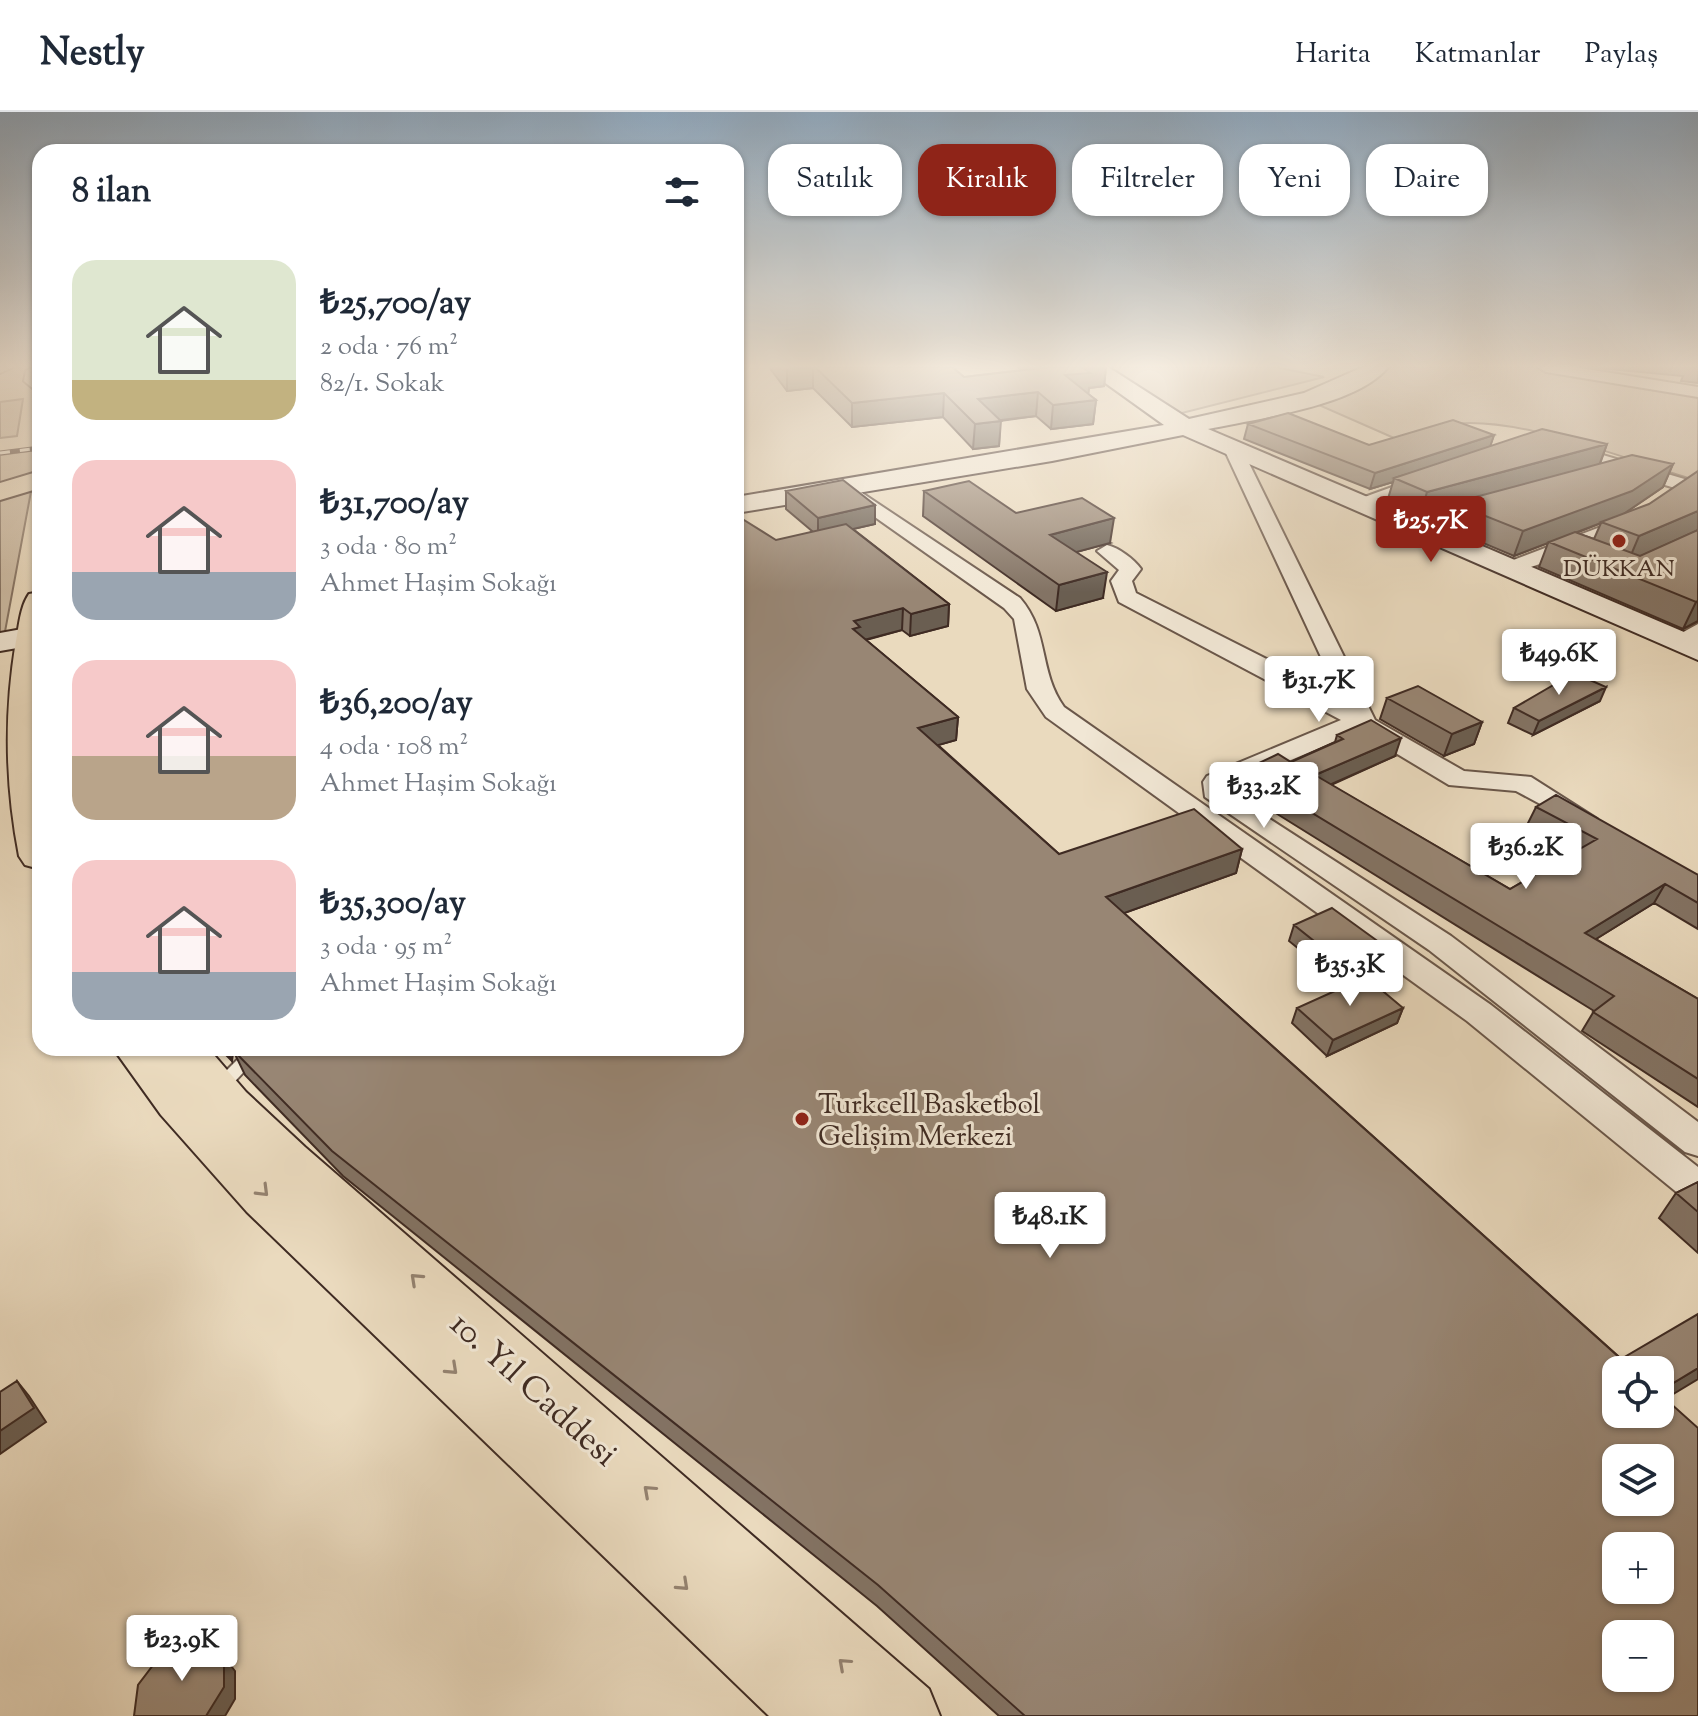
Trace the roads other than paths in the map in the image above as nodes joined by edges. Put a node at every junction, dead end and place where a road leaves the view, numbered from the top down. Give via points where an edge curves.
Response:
1 (1073, 442) edge
2 (1089, 442) edge
3 (1215, 442) edge
4 (1546, 446) edge
5 (1234, 451) junction
6 (1625, 469) junction
7 (1445, 474) edge
8 (1597, 477) edge
9 (32, 482) edge
10 (844, 487) junction
11 (1691, 487) edge
12 (0, 492) edge
13 (744, 494) edge
14 (1512, 502) edge
15 (1357, 503) junction
16 (744, 504) edge
17 (1630, 522) junction
18 (1412, 527) junction
19 (1655, 530) edge
20 (1569, 548) junction
21 (1107, 551) dead end
22 (1593, 558) edge
23 (1507, 569) junction
24 (32, 628) edge
25 (1691, 641) edge
26 (0, 642) edge
27 (26, 648) edge
28 (1342, 676) junction
29 (1299, 685) junction
30 (1363, 720) junction
31 (32, 808) edge
32 (1603, 831) edge
33 (144, 1056) edge
34 (213, 1063) edge
35 (1698, 1142) edge
36 (1698, 1188) edge
37 (824, 1716) edge
38 (902, 1716) edge

1 - 13 main road
2 - 10 main road
3 - 5 main road
4 - 6 street
5 - 15 main road
5 - 28 street
6 - 8 street
6 - 11 street
7 - 15 street
9 - 12 main road
10 - 16 main road
10 - 36 street via 1012,603 1025,618 1039,689 1055,712 1479,1013
11 - 17 street
14 - 18 street
15 - 18 main road
17 - 19 street
17 - 20 street
18 - 23 main road
20 - 22 street
20 - 23 street
21 - 29 street via 1131,569 1121,581 1127,597
23 - 25 main road
24 - 27 main road
26 - 27 main road
27 - 31 main road via 24,761
28 - 29 street
28 - 30 street
29 - 30 street
30 - 32 street via 1458,779 1522,783
30 - 35 street via 1216,782 1218,797 1440,943
33 -> 37 main road, 10. Yıl Caddesi via 267,1196
38 -> 34 main road, 10. Yıl Caddesi via 564,1416

